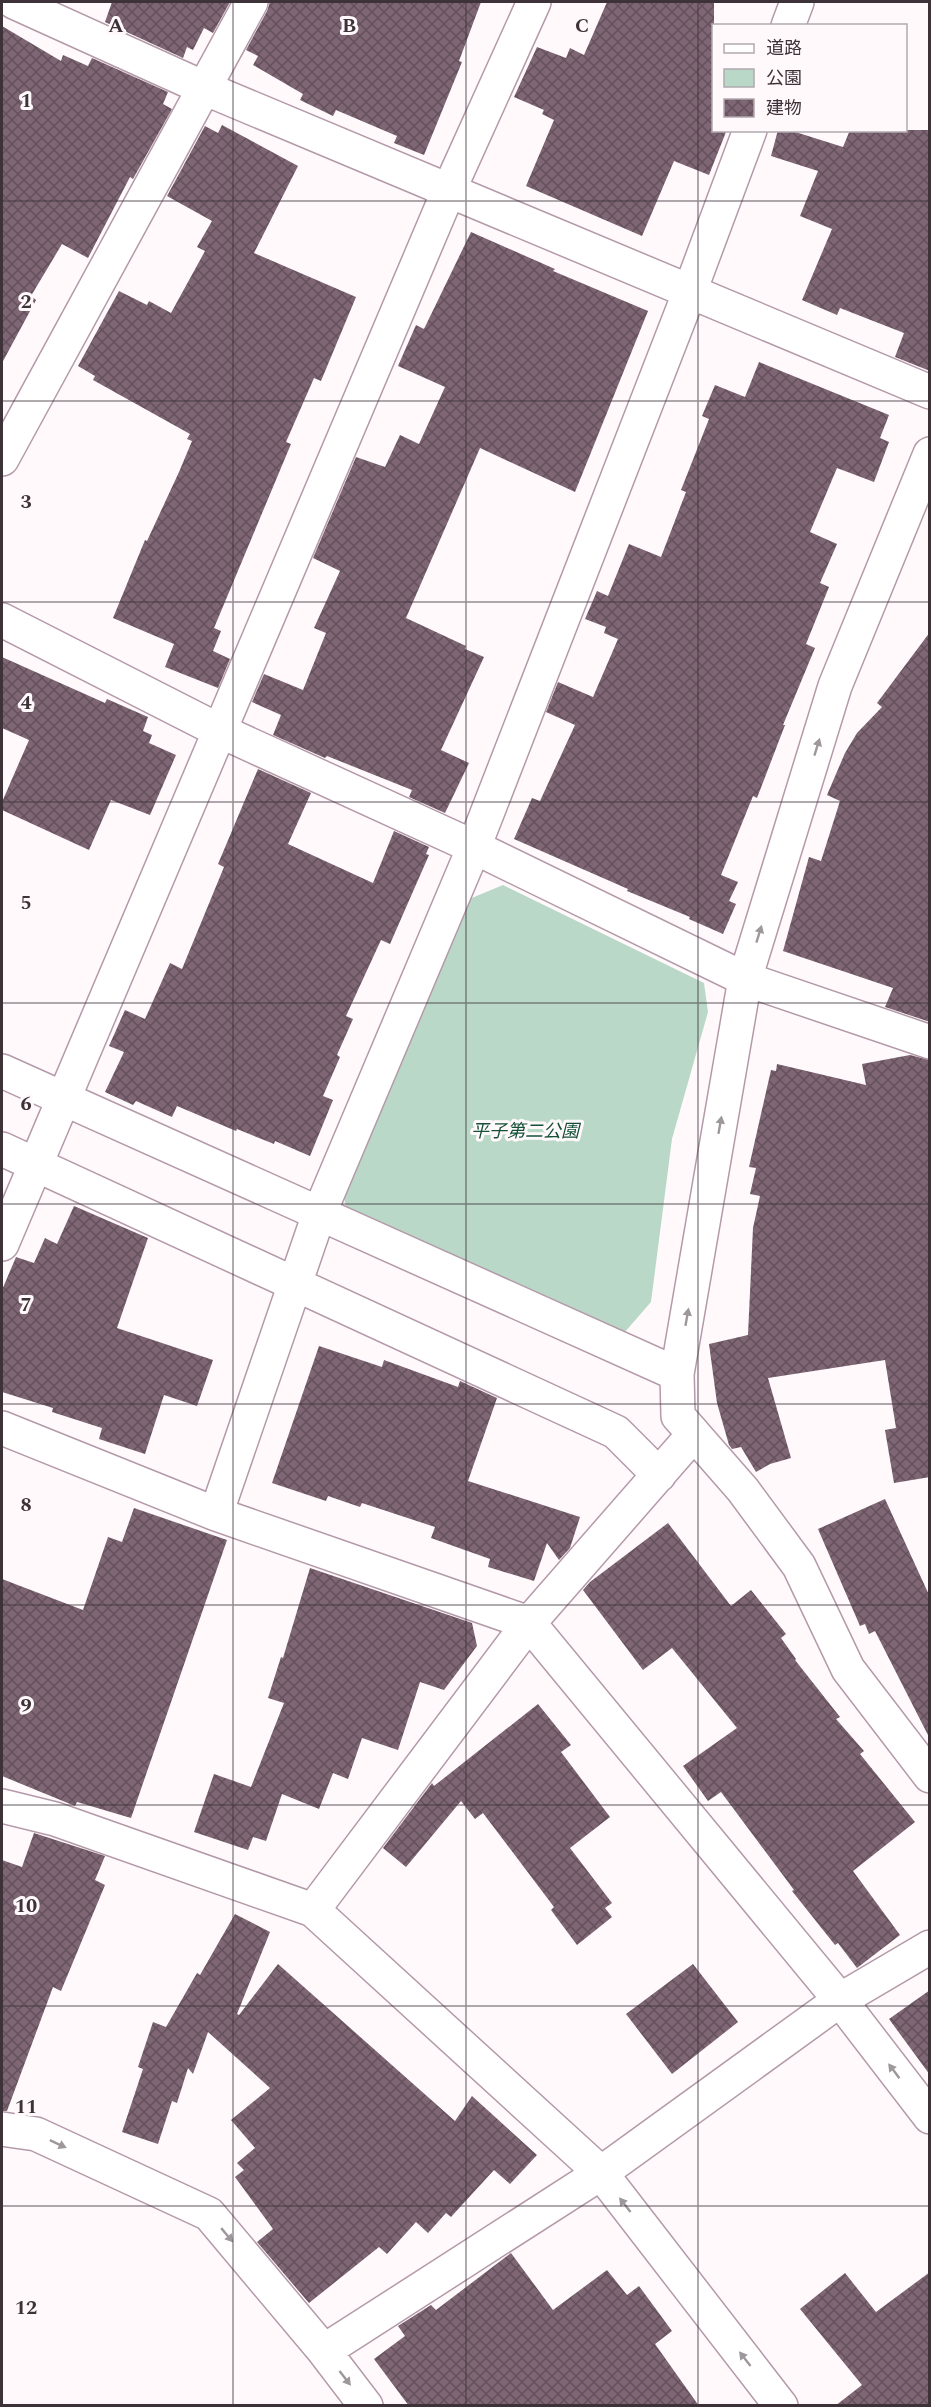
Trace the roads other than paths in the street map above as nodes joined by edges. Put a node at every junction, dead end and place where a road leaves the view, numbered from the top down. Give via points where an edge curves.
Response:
1 (14, 2) edge
2 (251, 2) edge
3 (534, 2) edge
4 (797, 2) edge
5 (789, 24) edge
6 (204, 88) junction
7 (749, 132) edge
8 (449, 190) junction
9 (690, 291) junction
10 (930, 392) edge
11 (930, 454) edge
12 (2, 459) edge
13 (2, 620) edge
14 (218, 730) junction
15 (474, 847) junction
16 (746, 979) junction
17 (930, 1042) edge
18 (2, 1071) edge
19 (64, 1099) junction
20 (2, 1149) edge
21 (36, 1165) junction
22 (319, 1214) junction
23 (2, 1244) edge
24 (294, 1285) junction
25 (677, 1374) junction
26 (2, 1428) edge
27 (694, 1434) junction
28 (658, 1475) junction
29 (216, 1514) junction
30 (529, 1623) junction
31 (930, 1776) edge
32 (2, 1806) edge
33 (313, 1910) junction
34 (930, 1947) edge
35 (840, 2000) junction
36 (930, 2117) edge
37 (2, 2129) edge
38 (601, 2173) junction
39 (324, 2351) junction
40 (366, 2406) edge
41 (781, 2406) edge

1 - 6 street
2 - 6 street
3 - 8 street
4 - 5 street
6 - 8 street
6 - 12 street
7 - 9 street
8 - 9 street
8 - 14 street
9 - 10 street
9 - 15 street
16 -> 11 street via 836,686
13 - 14 street
14 - 15 street
14 - 19 street
15 - 16 street
15 - 22 street
16 - 17 street
25 -> 16 street
18 - 19 street
19 - 21 street
19 - 22 street
20 - 21 street
21 - 23 street
21 - 24 street
22 - 24 street
22 - 25 street
24 - 28 street via 616,1432
24 - 29 street
25 - 27 street via 678,1416
26 - 29 street
27 - 28 street
27 - 31 street via 743,1490 800,1566 848,1669
28 - 30 street
29 - 30 street
30 - 33 street
30 - 35 street
32 - 33 street via 55,1819
33 - 38 street
34 - 35 street
36 -> 35 street
35 - 38 street
37 -> 39 street via 36,2134 209,2214
38 - 39 street
41 -> 38 street
39 -> 40 street

